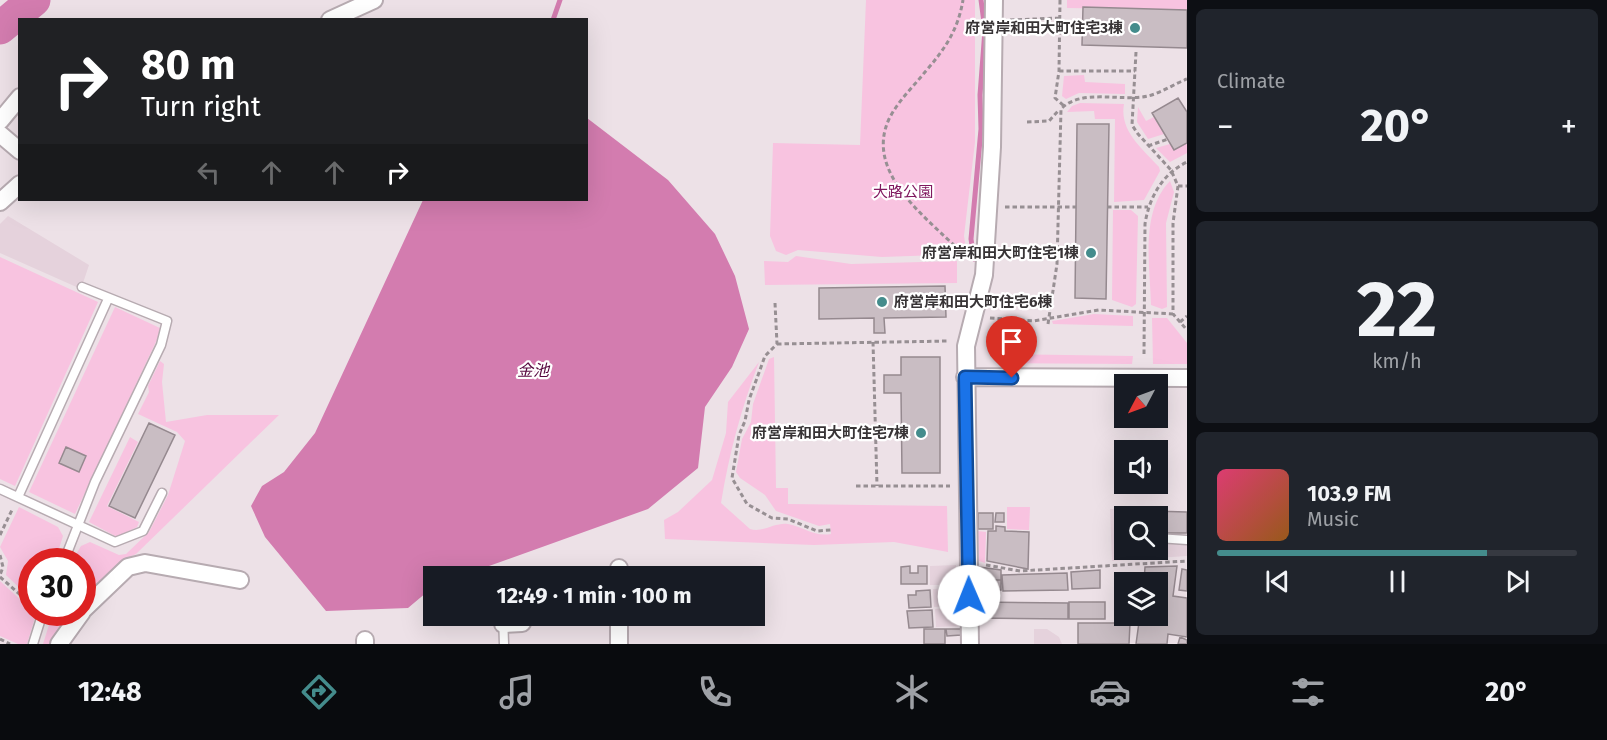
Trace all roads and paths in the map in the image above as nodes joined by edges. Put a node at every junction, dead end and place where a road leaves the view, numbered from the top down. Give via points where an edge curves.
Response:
1 (374, 0) edge
2 (963, 0) edge
3 (994, 0) edge
4 (1060, 0) edge
5 (334, 18) edge
6 (1059, 18) junction
7 (1003, 20) dead end
8 (1136, 52) dead end
9 (1059, 71) junction
10 (1136, 71) junction
11 (1187, 79) edge
12 (1135, 99) junction
13 (18, 100) edge
14 (1062, 107) junction
15 (0, 121) edge
16 (1027, 122) dead end
17 (0, 134) edge
18 (1167, 139) dead end
19 (1148, 146) junction
20 (18, 149) edge
21 (1187, 162) edge
22 (1171, 170) junction
23 (18, 186) edge
24 (1178, 186) junction
25 (1187, 186) edge
26 (0, 202) edge
27 (998, 207) dead end
28 (1058, 207) junction
29 (1076, 207) dead end
30 (1107, 207) dead end
31 (1148, 207) junction
32 (960, 251) dead end
33 (82, 287) dead end
34 (108, 299) junction
35 (775, 303) dead end
36 (1143, 313) junction
37 (1173, 314) junction
38 (1187, 316) edge
39 (982, 318) dead end
40 (1048, 318) junction
41 (1180, 322) junction
42 (1048, 324) dead end
43 (1187, 330) edge
44 (873, 342) junction
45 (777, 344) junction
46 (956, 345) dead end
47 (1144, 354) dead end
48 (965, 377) junction
49 (1187, 378) edge
50 (856, 486) dead end
51 (877, 486) junction
52 (967, 486) junction
53 (0, 489) edge
54 (162, 493) dead end
55 (18, 497) junction
56 (78, 525) junction
57 (831, 530) dead end
58 (0, 535) edge
59 (1168, 539) edge
60 (1187, 540) edge
61 (69, 548) edge
62 (0, 555) edge
63 (1187, 561) edge
64 (968, 562) junction
65 (0, 576) edge
66 (240, 580) dead end
67 (18, 592) edge
68 (96, 598) edge
69 (39, 626) edge
70 (72, 626) edge
71 (503, 626) edge
72 (619, 626) edge
73 (0, 639) edge
74 (10, 644) edge
75 (33, 644) edge
76 (59, 644) edge
77 (504, 644) edge
78 (619, 644) edge
79 (970, 644) edge

1 - 5 street
2 - 32 path via 954,34 899,103 883,136 884,155 892,176
3 - 48 street via 992,147 984,275 966,346
4 - 6 path
6 - 7 path
6 - 9 path
8 - 10 path
9 - 10 path
9 - 14 path via 1055,98
10 - 12 path
11 - 12 path
12 - 14 path via 1079,98
12 - 19 path via 1132,124
13 - 15 street
14 - 16 path via 1049,121
14 - 28 path
17 - 20 street
18 - 19 path
19 - 22 path
21 - 22 path
22 - 24 path
22 - 31 path
23 - 26 street
24 - 25 path
24 - 37 path via 1173,222
27 - 28 path
28 - 29 path
28 - 40 path via 1057,264
30 - 31 path
31 - 36 path
33 - 34 lane
34 - 55 lane
34 - 56 lane via 167,321 161,345
35 - 45 path
36 - 37 path
36 - 40 path via 1099,310
36 - 47 path
37 - 41 path
38 - 41 path
39 - 40 path
40 - 42 path
41 - 43 path
44 - 45 path
44 - 46 path via 947,340
44 - 51 path
45 - 57 path via 765,356 748,400 732,478 747,504 772,518 788,519 816,531
48 - 49 street
48 - 52 street
50 - 51 path
51 - 52 path
52 - 64 street
53 - 55 lane
54 - 56 lane via 143,531 115,543
55 - 56 lane
55 - 58 path
56 - 61 lane
59 - 60 lane
62 - 65 path
63 - 64 path via 1020,571
64 - 79 street
65 - 67 path
66 - 68 street via 145,563 128,567
69 - 75 lane
70 - 76 street
71 - 77 lane
72 - 78 street
73 - 74 path

